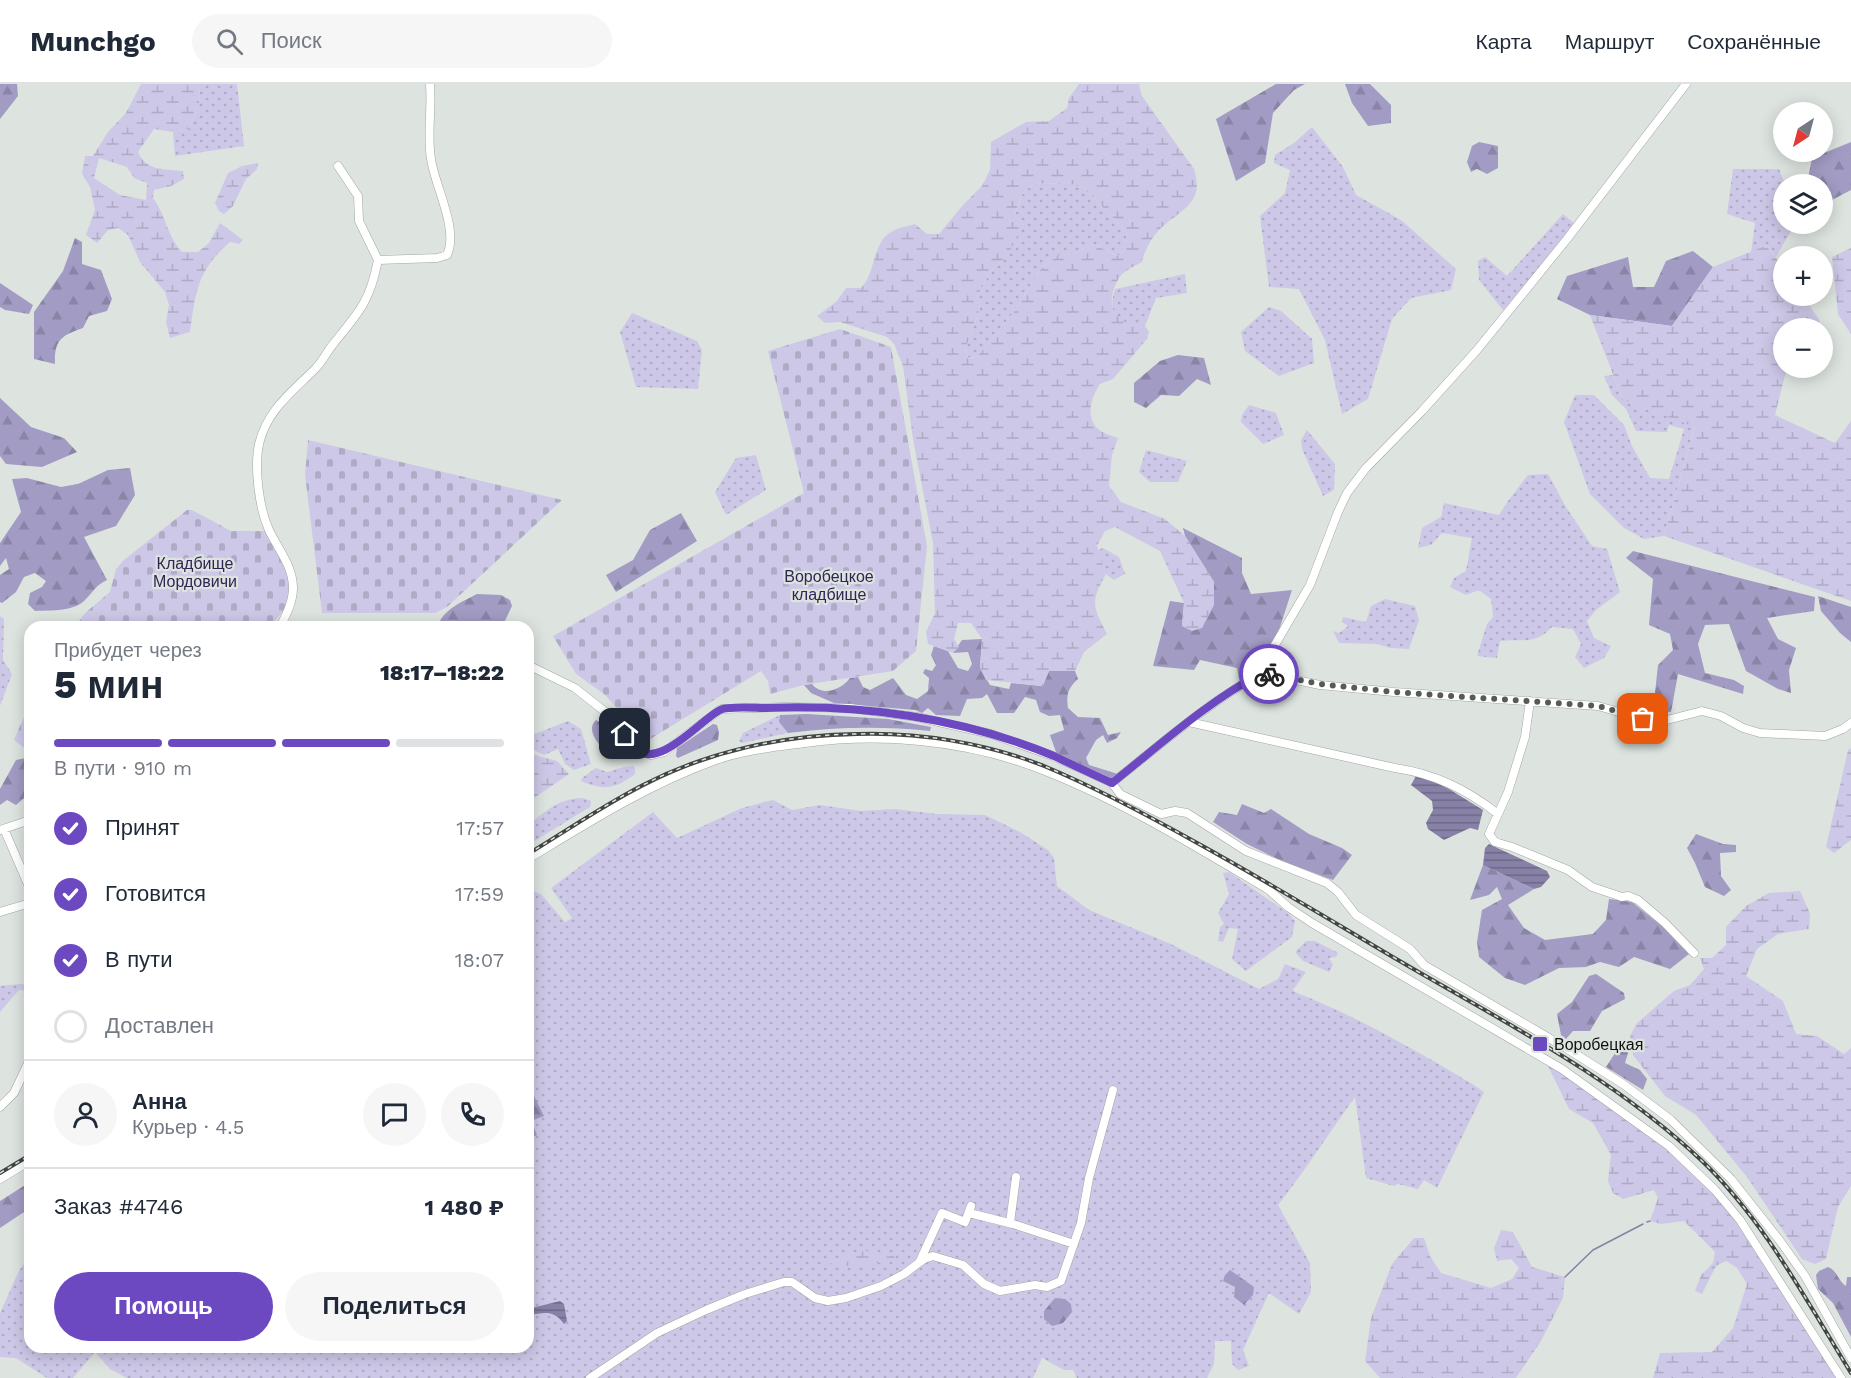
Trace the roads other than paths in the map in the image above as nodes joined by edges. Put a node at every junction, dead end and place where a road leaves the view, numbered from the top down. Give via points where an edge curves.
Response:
1 (430, 84) edge
2 (1686, 84) edge
3 (338, 166) dead end
4 (378, 260) junction
5 (283, 621) edge
6 (534, 668) edge
7 (1262, 673) junction
8 (1530, 701) junction
9 (1189, 722) junction
10 (1851, 723) edge
11 (1112, 783) junction
12 (1498, 814) junction
13 (24, 822) edge
14 (2, 829) edge
15 (534, 855) edge
16 (24, 876) edge
17 (24, 905) edge
18 (0, 912) edge
19 (1694, 953) dead end
20 (24, 1072) edge
21 (1113, 1090) dead end
22 (0, 1107) edge
23 (24, 1165) edge
24 (1016, 1177) dead end
25 (0, 1179) edge
26 (1010, 1223) junction
27 (1074, 1244) junction
28 (919, 1262) junction
29 (1851, 1358) edge
30 (590, 1378) edge
31 (1841, 1378) edge

1 - 4 street via 430,159 451,245 447,255 437,258
2 - 7 street via 1478,350 1347,493 1310,585
3 - 4 street via 358,196 358,221
4 - 5 street via 374,280 357,315 317,367 271,414 259,446 257,465 263,512 290,570 293,588
6 - 11 street via 574,688 613,718 636,750 651,755 664,752 721,709 850,708 917,717 1001,738
7 - 8 street via 1341,687
7 - 9 street
8 - 10 street via 1598,706 1643,719 1667,720 1702,711 1760,733 1825,736
8 - 12 street via 1525,737
9 - 11 street
9 - 12 street via 1422,772 1458,787
11 - 29 street via 1120,794 1161,814 1187,813 1246,850 1327,883 1356,915 1410,949 1424,965 1566,1048 1671,1120 1731,1179 1780,1240
12 - 19 street via 1489,834 1494,842 1568,870 1592,887 1638,900
13 - 14 street
14 - 16 street
15 - 31 street via 666,780 718,759 769,747 837,738 892,739 955,746 1032,766 1131,812 1269,890 1312,923 1562,1069 1669,1146 1740,1220
17 - 18 street
20 - 22 street via 14,1093
21 - 27 street
23 - 25 street
24 - 26 street
26 - 27 street
26 - 28 street via 970,1209 965,1222 942,1213
27 - 28 street via 1061,1281 1047,1287 1035,1285 1000,1291 984,1284 963,1265 933,1256
28 - 30 street via 881,1286 846,1298 815,1298 792,1282 745,1294 657,1333

